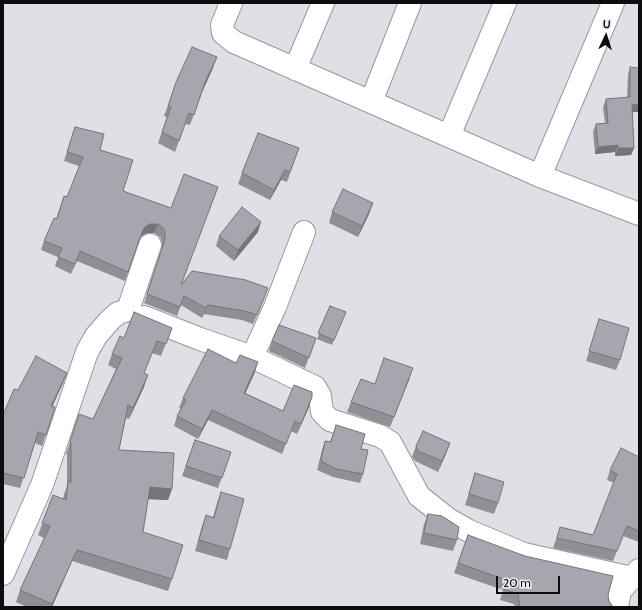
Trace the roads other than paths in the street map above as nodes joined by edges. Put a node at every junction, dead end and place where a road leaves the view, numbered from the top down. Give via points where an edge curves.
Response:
1 (231, 3) edge
2 (323, 3) edge
3 (410, 3) edge
4 (505, 3) edge
5 (613, 3) edge
6 (295, 69) junction
7 (371, 102) junction
8 (449, 136) junction
9 (540, 176) junction
10 (639, 214) edge
11 (304, 232) dead end
12 (150, 245) dead end
13 (128, 310) junction
14 (252, 357) junction
15 (3, 574) edge
16 (635, 574) edge
17 (617, 607) edge

1 - 6 street via 222,25 226,37 240,46
2 - 6 street
3 - 7 street
4 - 8 street
5 - 9 street
6 - 7 street
7 - 8 street
8 - 9 street
9 - 10 street
11 - 14 street via 275,307
12 - 13 street
13 - 14 street
13 - 15 street via 118,313 110,320 96,336 87,352 42,485
14 - 16 street via 315,387 320,396 322,412 330,420 380,436 390,442 419,496 469,532 524,554
16 - 17 street via 620,591

